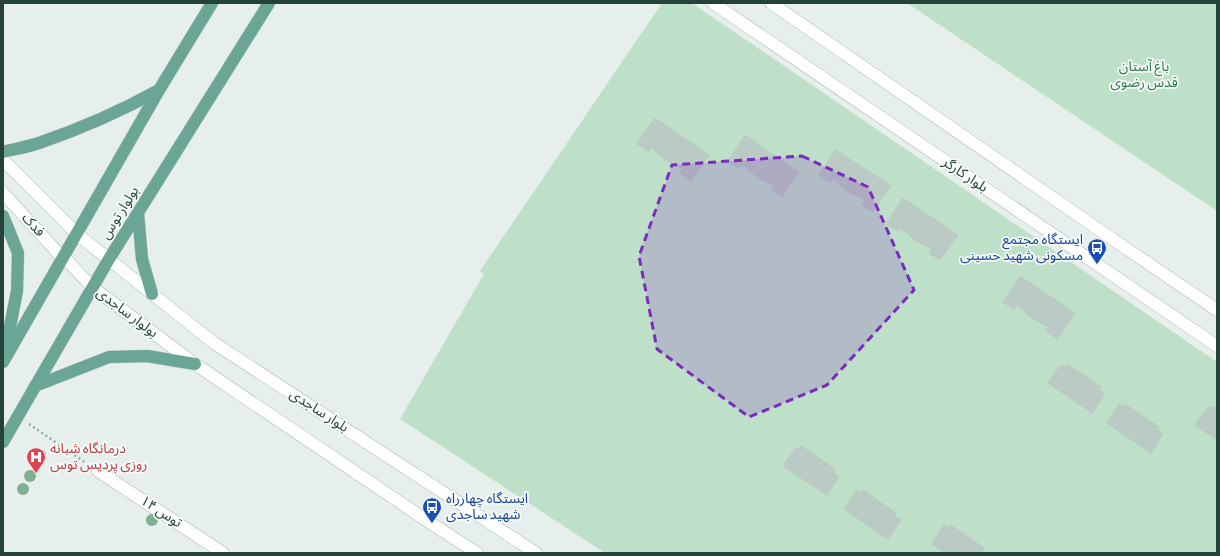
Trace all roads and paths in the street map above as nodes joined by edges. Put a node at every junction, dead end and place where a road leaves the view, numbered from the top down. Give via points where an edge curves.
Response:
1 (212, 3) edge
2 (269, 3) edge
3 (713, 3) edge
4 (771, 3) edge
5 (159, 90) junction
6 (3, 152) edge
7 (3, 160) edge
8 (3, 193) edge
9 (138, 212) junction
10 (3, 216) edge
11 (76, 234) junction
12 (63, 256) junction
13 (109, 260) junction
14 (92, 287) junction
15 (152, 294) junction
16 (1217, 310) edge
17 (1217, 346) edge
18 (3, 361) edge
19 (195, 364) junction
20 (35, 386) junction
21 (18, 416) junction
22 (3, 442) edge
23 (98, 471) joint
24 (223, 553) edge
25 (477, 553) edge
26 (536, 553) edge

1 - 5 main road, بولوار توس
2 - 9 main road, بولوار توس
3 - 17 street, بلوار کارگر
4 - 16 street
5 - 6 main road via 123,110 45,141
5 - 11 main road, بولوار توس
7 - 11 street
8 - 12 street, فدک
9 - 13 main road, بولوار توس
9 - 15 main road via 142,259
10 - 18 main road via 18,253 17,291
11 - 12 main road, بولوار توس
11 - 13 street
12 - 14 street, بولوار ساجدی
12 - 18 main road, بولوار توس
13 - 14 main road, بولوار توس
13 - 15 street, بلوار ساجدی
14 - 19 street, بولوار ساجدی
14 - 20 main road, بولوار توس
15 - 26 street, بلوار ساجدی via 214,343
19 - 20 main road via 147,356 109,357
19 - 25 street
20 - 21 main road, بولوار توس
21 - 22 main road, بولوار توس
21 - 23 path
23 - 24 street, توس ۱۴

